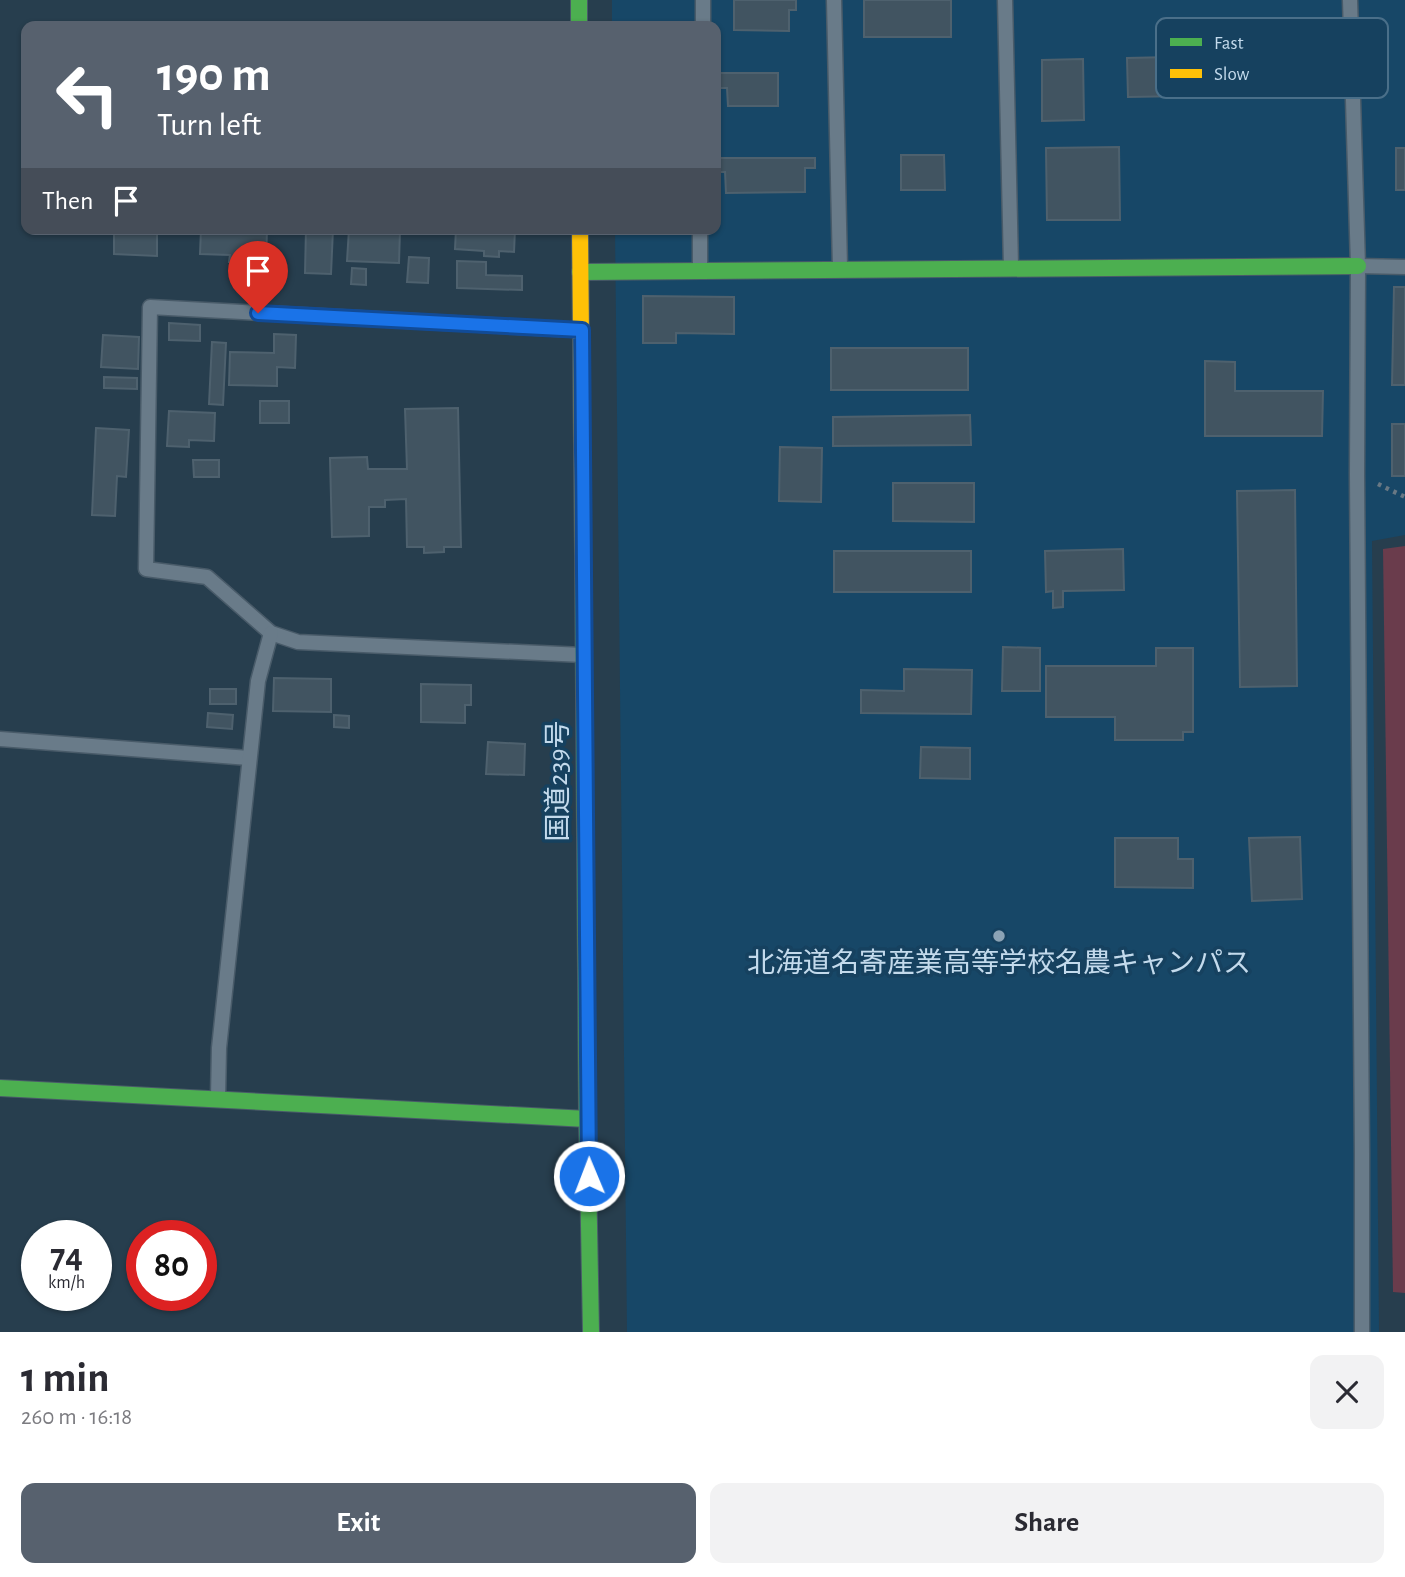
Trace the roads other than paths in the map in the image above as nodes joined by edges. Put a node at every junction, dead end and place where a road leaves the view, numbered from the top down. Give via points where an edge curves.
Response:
1 (579, 0) edge
2 (703, 0) edge
3 (834, 0) edge
4 (1005, 0) edge
5 (1350, 0) edge
6 (1351, 18) edge
7 (579, 21) edge
8 (703, 21) edge
9 (1353, 98) edge
10 (580, 235) edge
11 (700, 235) edge
12 (1358, 266) junction
13 (1405, 267) edge
14 (1011, 269) junction
15 (700, 270) junction
16 (840, 270) junction
17 (580, 272) junction
18 (582, 330) junction
19 (271, 633) junction
20 (584, 655) junction
21 (0, 739) edge
22 (249, 758) junction
23 (0, 1088) edge
24 (218, 1100) junction
25 (587, 1119) junction
26 (591, 1332) edge
27 (1362, 1332) edge

1 - 7 main road
2 - 8 lane
3 - 16 lane
4 - 14 lane
5 - 6 lane
9 - 12 lane
10 - 17 main road, 国道239号
11 - 15 lane
12 - 13 lane
12 - 14 main road
12 - 27 lane
14 - 16 main road
15 - 16 main road
15 - 17 main road
17 - 18 main road, 国道239号
18 - 19 lane via 150,307 146,569 208,578
18 - 20 main road, 国道239号
19 - 20 lane via 298,642
19 - 22 lane via 257,681
20 - 25 main road, 国道239号
21 - 22 lane
22 - 24 lane via 219,1048
23 - 24 main road
24 - 25 main road
25 - 26 main road, 国道239号

